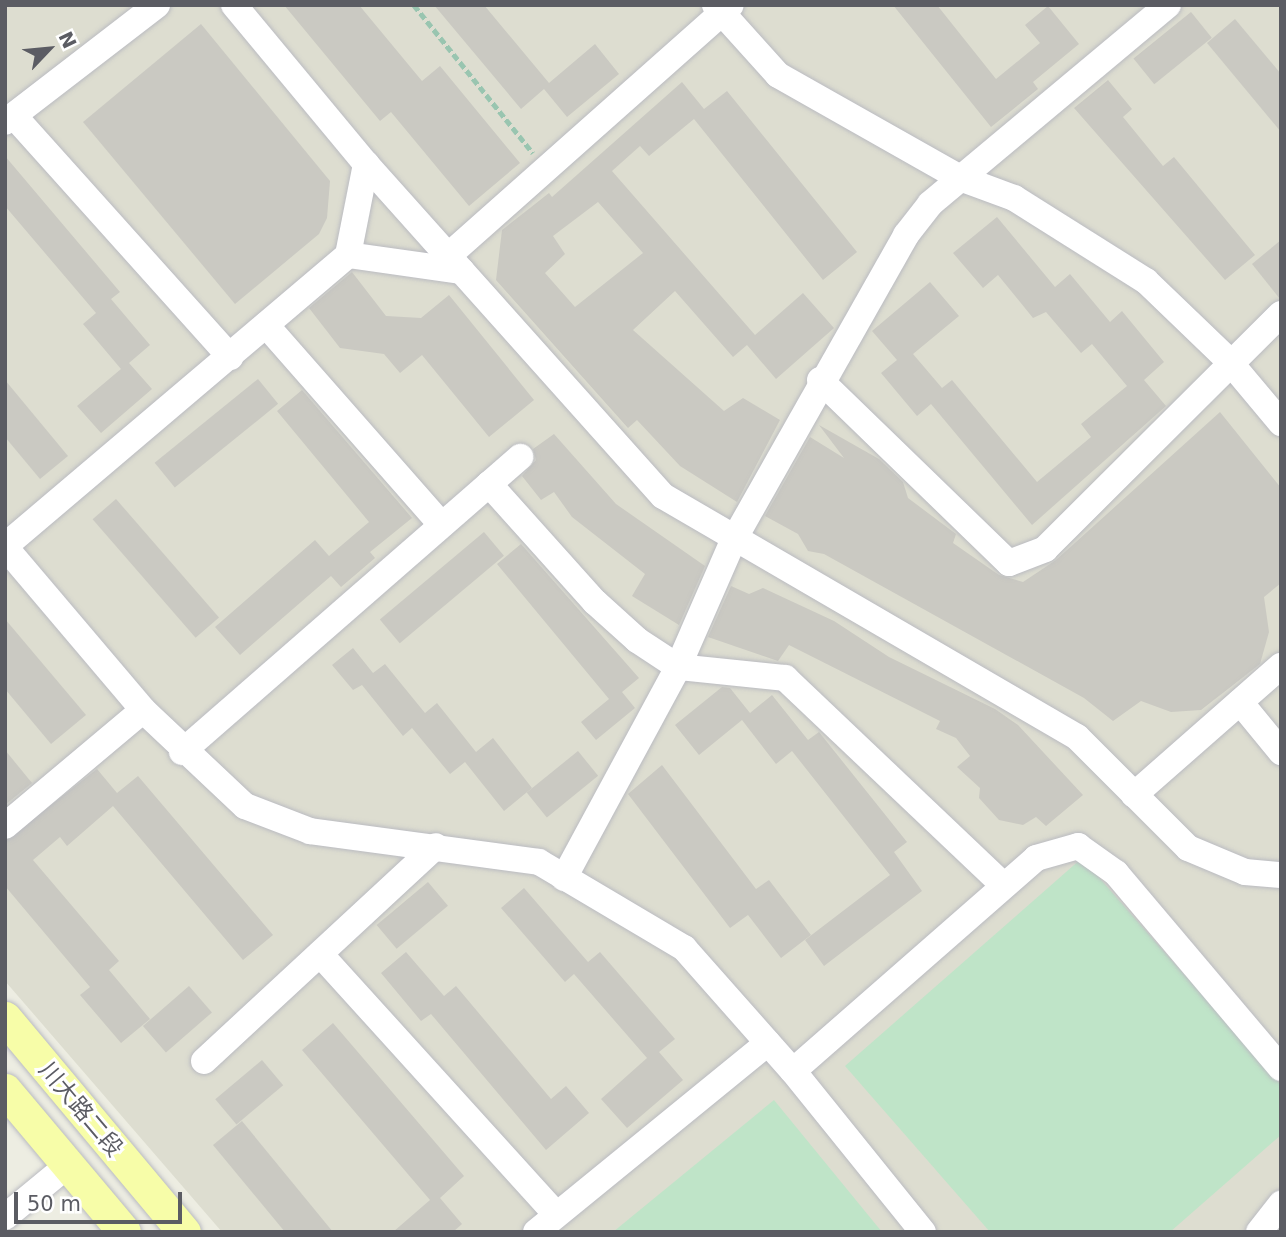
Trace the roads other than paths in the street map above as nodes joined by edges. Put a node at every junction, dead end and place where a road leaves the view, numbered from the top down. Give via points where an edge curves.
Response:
1 (158, 5) edge
2 (234, 5) edge
3 (1168, 5) edge
4 (723, 8) edge
5 (9, 119) edge
6 (366, 164) junction
7 (960, 178) junction
8 (348, 255) junction
9 (455, 263) junction
10 (1281, 314) edge
11 (266, 326) junction
12 (230, 357) junction
13 (1229, 361) junction
14 (820, 380) junction
15 (1281, 423) edge
16 (520, 457) dead end
17 (489, 484) junction
18 (442, 525) junction
19 (733, 541) junction
20 (5, 547) edge
21 (1281, 666) edge
22 (678, 667) junction
23 (1240, 702) junction
24 (143, 710) junction
25 (182, 752) junction
26 (1281, 752) edge
27 (1134, 795) junction
28 (5, 826) edge
29 (436, 846) junction
30 (1281, 875) edge
31 (564, 878) junction
32 (1003, 885) junction
33 (320, 954) junction
34 (5, 1018) edge
35 (768, 1043) junction
36 (204, 1061) dead end
37 (1281, 1068) edge
38 (793, 1071) junction
39 (5, 1090) edge
40 (68, 1165) junction
41 (1281, 1204) edge
42 (556, 1214) junction
43 (5, 1217) edge
44 (124, 1232) edge
45 (184, 1232) edge
46 (536, 1232) edge
47 (923, 1232) edge
48 (1259, 1232) edge

1 - 5 street
2 - 6 street
3 - 7 street
4 - 7 street via 778,75
4 - 9 street via 547,170
5 - 12 street
6 - 8 street
6 - 9 street
7 - 13 street via 1014,198 1146,281
7 - 14 street via 930,204 906,235
8 - 9 street
8 - 11 street
9 - 19 street via 663,496
10 - 13 street
11 - 12 street
11 - 18 street
12 - 20 street
13 - 14 street via 1045,549 1009,563
13 - 15 street
14 - 19 street
16 - 17 street
17 - 18 street
17 - 22 street via 595,602
18 - 25 street
19 - 22 street
19 - 27 street via 1077,737
20 - 24 street
21 - 23 street
22 - 31 street
22 - 32 street via 785,678
23 - 26 street
23 - 27 street
24 - 25 street
24 - 28 street
25 - 29 street via 245,806 310,831
27 - 30 street via 1188,848 1245,872
29 - 31 street via 539,862
29 - 33 street
31 - 35 street via 684,948
32 - 37 street via 1052,849 1078,846 1100,858
32 - 38 street
33 - 36 street
33 - 42 street
34 - 45 main road, 川大路二段
35 - 38 street
35 - 42 street
38 - 47 street
39 - 40 main road, 川大路二段
40 - 43 street
40 - 44 main road, 川大路二段
41 - 48 street
42 - 46 street

